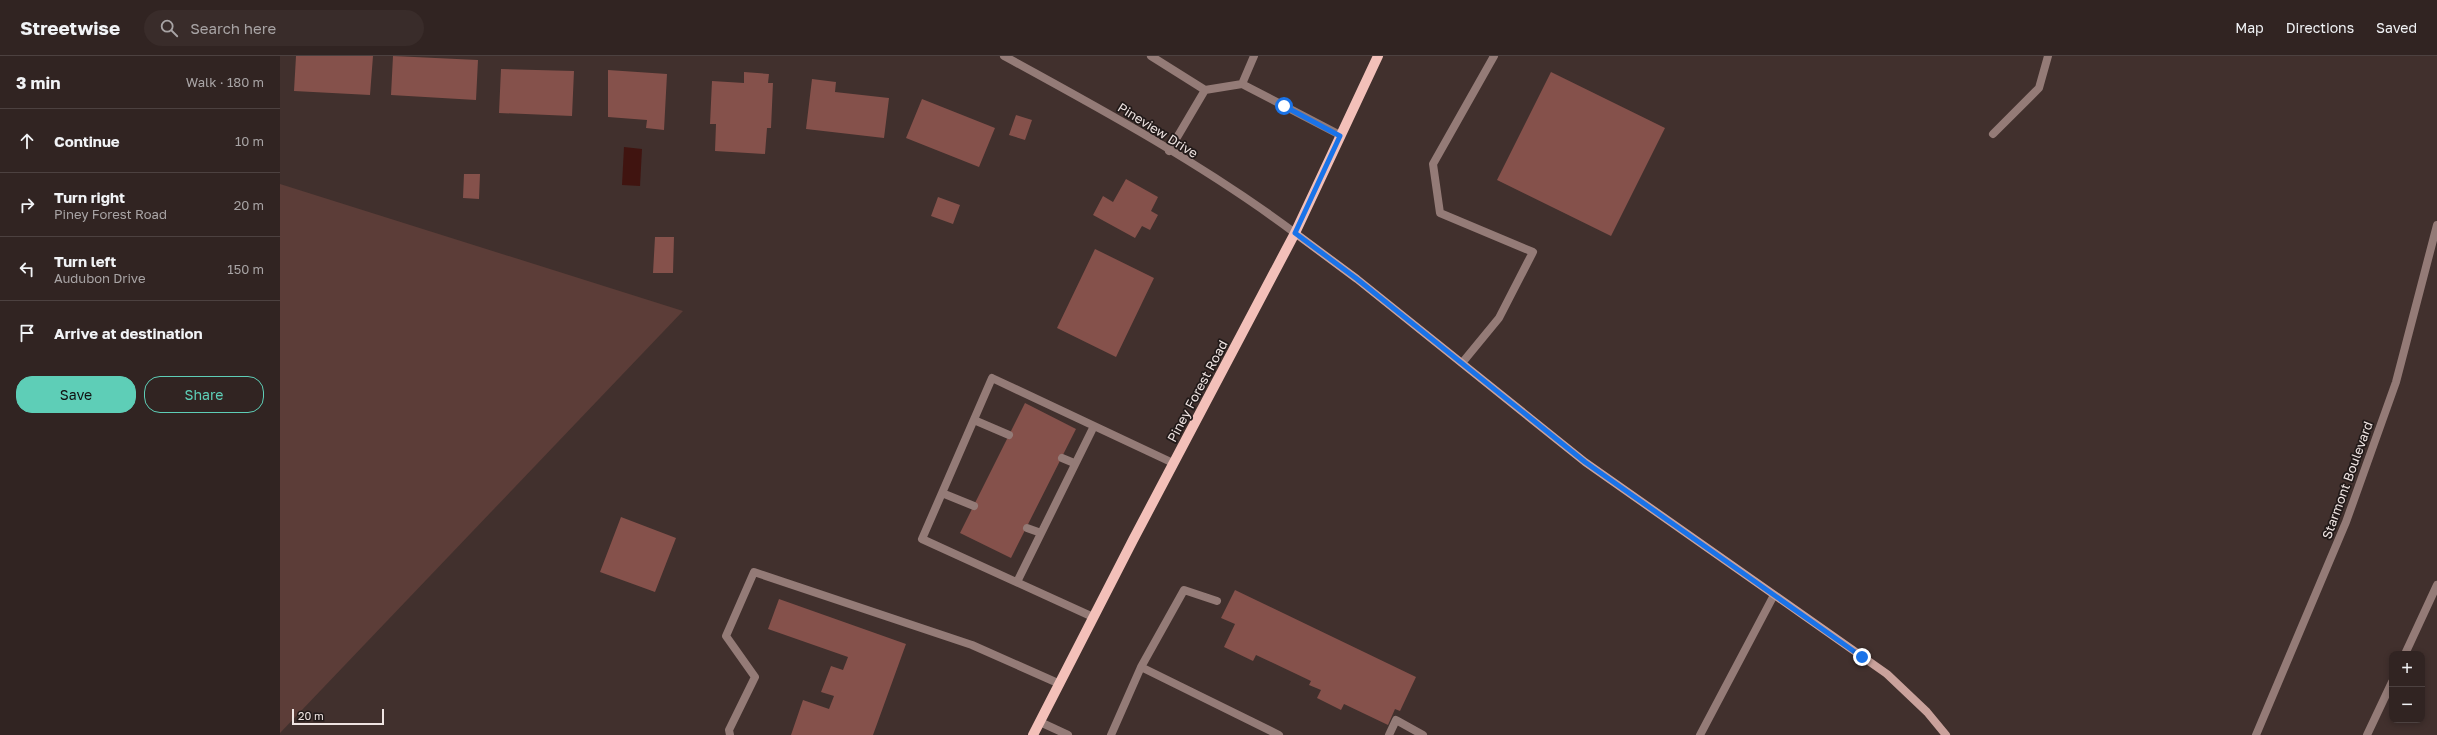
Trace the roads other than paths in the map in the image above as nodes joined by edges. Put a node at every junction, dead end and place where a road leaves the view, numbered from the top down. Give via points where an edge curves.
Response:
1 (1004, 56) edge
2 (1151, 56) edge
3 (1254, 56) edge
4 (1378, 56) edge
5 (1494, 56) edge
6 (2048, 56) edge
7 (1242, 84) junction
8 (1205, 90) junction
9 (1993, 134) dead end
10 (1340, 136) junction
11 (1169, 151) junction
12 (2437, 225) edge
13 (1295, 233) junction
14 (1462, 364) junction
15 (974, 420) junction
16 (1094, 426) junction
17 (1009, 435) dead end
18 (1062, 458) dead end
19 (1074, 463) junction
20 (1173, 463) junction
21 (942, 492) junction
22 (974, 506) dead end
23 (1026, 528) dead end
24 (1041, 533) junction
25 (1017, 582) junction
26 (2437, 585) edge
27 (1774, 595) junction
28 (1217, 601) dead end
29 (1093, 618) junction
30 (2406, 651) edge
31 (1142, 667) junction
32 (1060, 684) junction
33 (2390, 687) edge
34 (1040, 722) junction
35 (730, 735) edge
36 (1033, 735) edge
37 (1068, 735) edge
38 (1111, 735) edge
39 (1279, 735) edge
40 (1389, 735) edge
41 (1423, 735) edge
42 (1700, 735) edge
43 (1946, 735) edge
44 (2256, 735) edge
45 (2367, 735) edge

1 - 11 street, Pineview Drive via 1107,112
2 - 8 street
3 - 7 street
4 - 10 main road, Piney Forest Road
5 - 14 street via 1433,164 1440,213 1533,252 1499,318
6 - 9 street via 2040,88
7 - 8 street
7 - 10 street
8 - 11 street
10 - 13 main road, Piney Forest Road
11 - 13 street, Pineview Drive via 1258,206
12 - 44 street, Starmont Boulevard via 2396,382 2346,522
13 - 14 street via 1357,279
13 - 20 main road, Piney Forest Road
14 - 27 street via 1585,462
15 - 16 street via 992,378
15 - 17 street
15 - 21 street
16 - 19 street
16 - 20 street
18 - 19 street
19 - 24 street
20 - 29 main road, Piney Forest Road
21 - 22 street
21 - 25 street via 922,539
23 - 24 street
24 - 25 street
25 - 29 street
26 - 30 street
27 - 42 street
27 - 43 street via 1887,674 1927,712
28 - 31 street via 1184,590
29 - 32 main road, Piney Forest Road
31 - 38 street
31 - 39 street
32 - 34 main road, Piney Forest Road
32 - 35 street via 972,645 754,572 726,636 755,677 729,730
33 - 45 street
34 - 36 main road, Piney Forest Road
34 - 37 street
40 - 41 street via 1396,720

